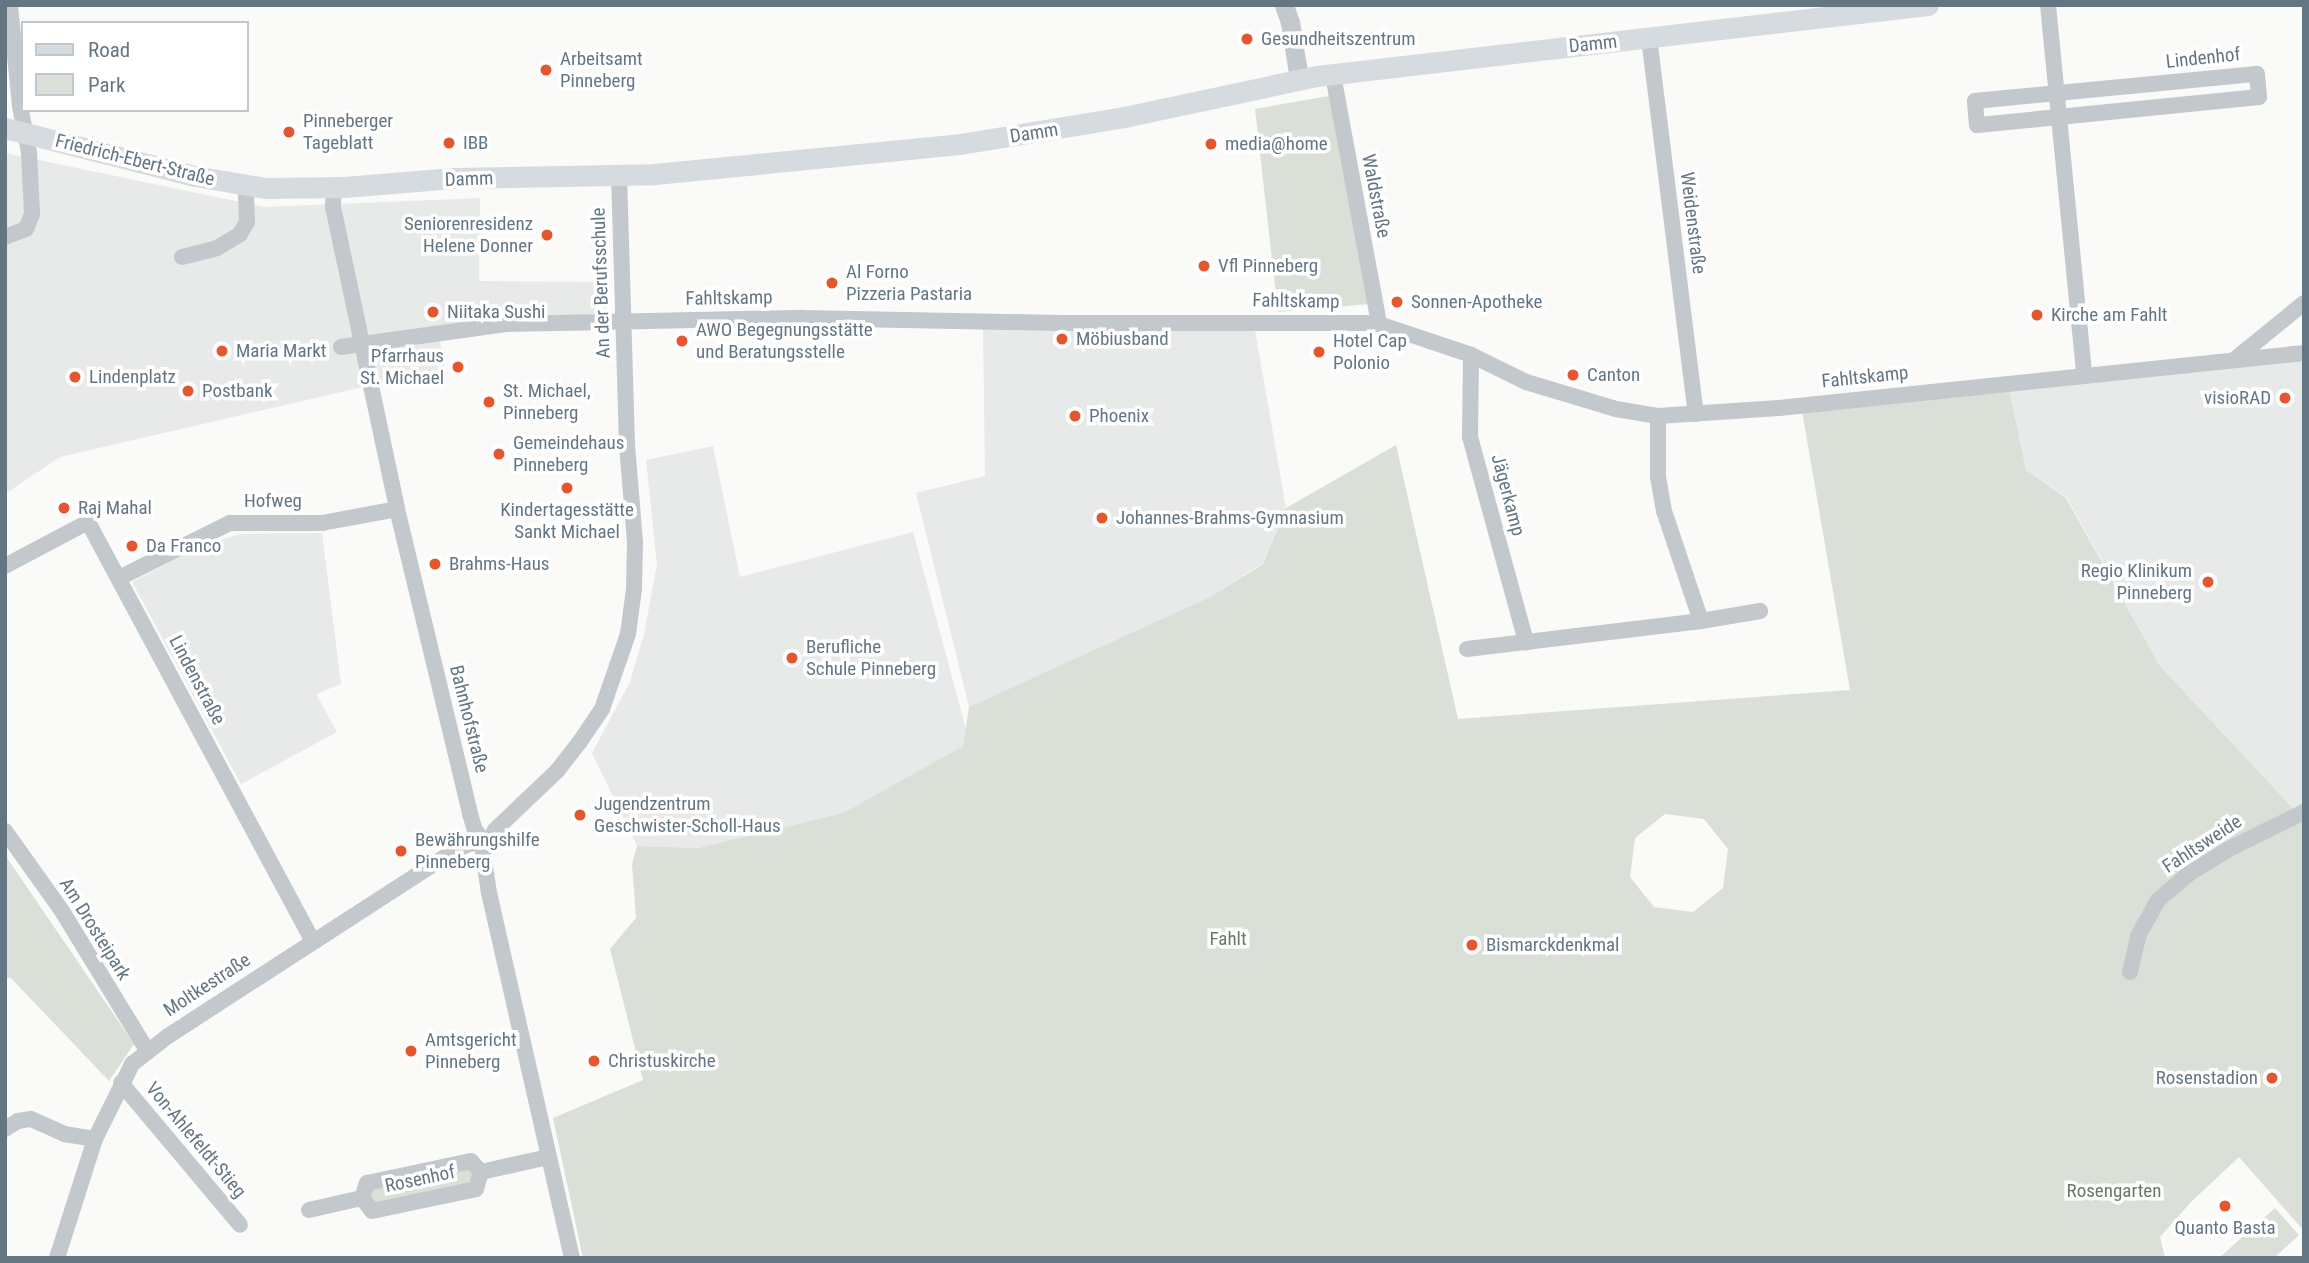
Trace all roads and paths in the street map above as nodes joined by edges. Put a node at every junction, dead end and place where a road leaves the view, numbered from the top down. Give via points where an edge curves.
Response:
1 (10, 5) edge
2 (1284, 5) edge
3 (1928, 5) edge
4 (2048, 5) edge
5 (1811, 12) edge
6 (1649, 38) junction
7 (1333, 75) junction
8 (1299, 79) junction
9 (2056, 93) junction
10 (2059, 117) junction
11 (15, 131) edge
12 (619, 176) junction
13 (246, 185) junction
14 (334, 187) junction
15 (5, 237) edge
16 (182, 257) dead end
17 (2303, 307) edge
18 (624, 322) junction
19 (1379, 324) junction
20 (360, 344) junction
21 (341, 347) dead end
22 (2304, 354) edge
23 (1471, 355) junction
24 (2234, 360) junction
25 (2084, 375) junction
26 (1696, 414) junction
27 (1658, 416) junction
28 (397, 509) junction
29 (5, 566) edge
30 (119, 578) junction
31 (1760, 611) dead end
32 (1701, 621) junction
33 (1526, 642) junction
34 (1467, 649) dead end
35 (2304, 812) edge
36 (5, 831) edge
37 (486, 844) junction
38 (313, 941) junction
39 (2130, 972) dead end
40 (148, 1050) junction
41 (121, 1083) junction
42 (5, 1129) edge
43 (95, 1139) junction
44 (548, 1157) junction
45 (481, 1172) junction
46 (362, 1198) junction
47 (309, 1210) dead end
48 (240, 1224) dead end
49 (57, 1258) edge
50 (572, 1258) edge

1 - 11 street
2 - 8 street
3 - 5 main road, Damm
4 - 9 street
5 - 6 main road, Damm
6 - 7 main road, Damm
6 - 26 street, Weidenstraße
7 - 8 main road, Damm
7 - 19 street, Waldstraße
8 - 12 main road, Damm via 1124,117 960,144
9 - 10 street
9 - 10 street, Lindenhof via 1975,101 1977,125
9 - 10 street, Lindenhof via 2257,74 2259,97
10 - 25 street
11 - 13 main road, Friedrich-Ebert-Straße
11 - 15 street via 29,152 31,222 26,229
12 - 14 main road, Damm via 454,178
12 - 18 street, An der Berufsschule
13 - 14 main road, Damm
13 - 16 street via 247,222 240,234 217,248
14 - 20 street, Bahnhofstraße via 333,206
17 - 24 street
18 - 19 street, Fahltskamp via 802,318
18 - 20 street, Fahltskamp via 494,325
18 - 37 street, An der Berufsschule via 635,542 628,634 601,709 579,743
19 - 23 street, Fahltskamp
20 - 21 street, Fahltskamp
20 - 28 street, Bahnhofstraße
22 - 24 street, Fahltskamp
23 - 27 street, Fahltskamp via 1526,382 1616,409
23 - 33 street, Jägerkamp via 1470,437
24 - 25 street, Fahltskamp
25 - 26 street, Fahltskamp
26 - 27 street, Fahltskamp
27 - 32 street via 1658,477 1664,511
28 - 30 street, Hofweg via 322,523 230,523
28 - 37 street, Bahnhofstraße via 470,814
29 - 30 street, Lindenstraße via 88,522
30 - 38 street, Lindenstraße
31 - 32 street
32 - 33 street
33 - 34 street
35 - 39 street, Fahltsweide via 2229,849 2158,900 2138,936
36 - 40 street, Am Drosteipark via 62,911
37 - 38 street, Moltkestraße via 457,849
37 - 44 street, Bahnhofstraße via 484,871
38 - 40 street, Moltkestraße
40 - 41 street, Moltkestraße via 132,1064
41 - 43 street, Moltkestraße
41 - 48 street, Von-Ahlefeldt-Stieg
42 - 43 street via 31,1119 64,1134
43 - 49 street, Moltkestraße
44 - 45 street, Rosenhof
44 - 50 street, Bahnhofstraße
45 - 46 street, Rosenhof via 471,1161 367,1183
45 - 46 street, Rosenhof via 476,1189 372,1211
46 - 47 street, Rosenhof

